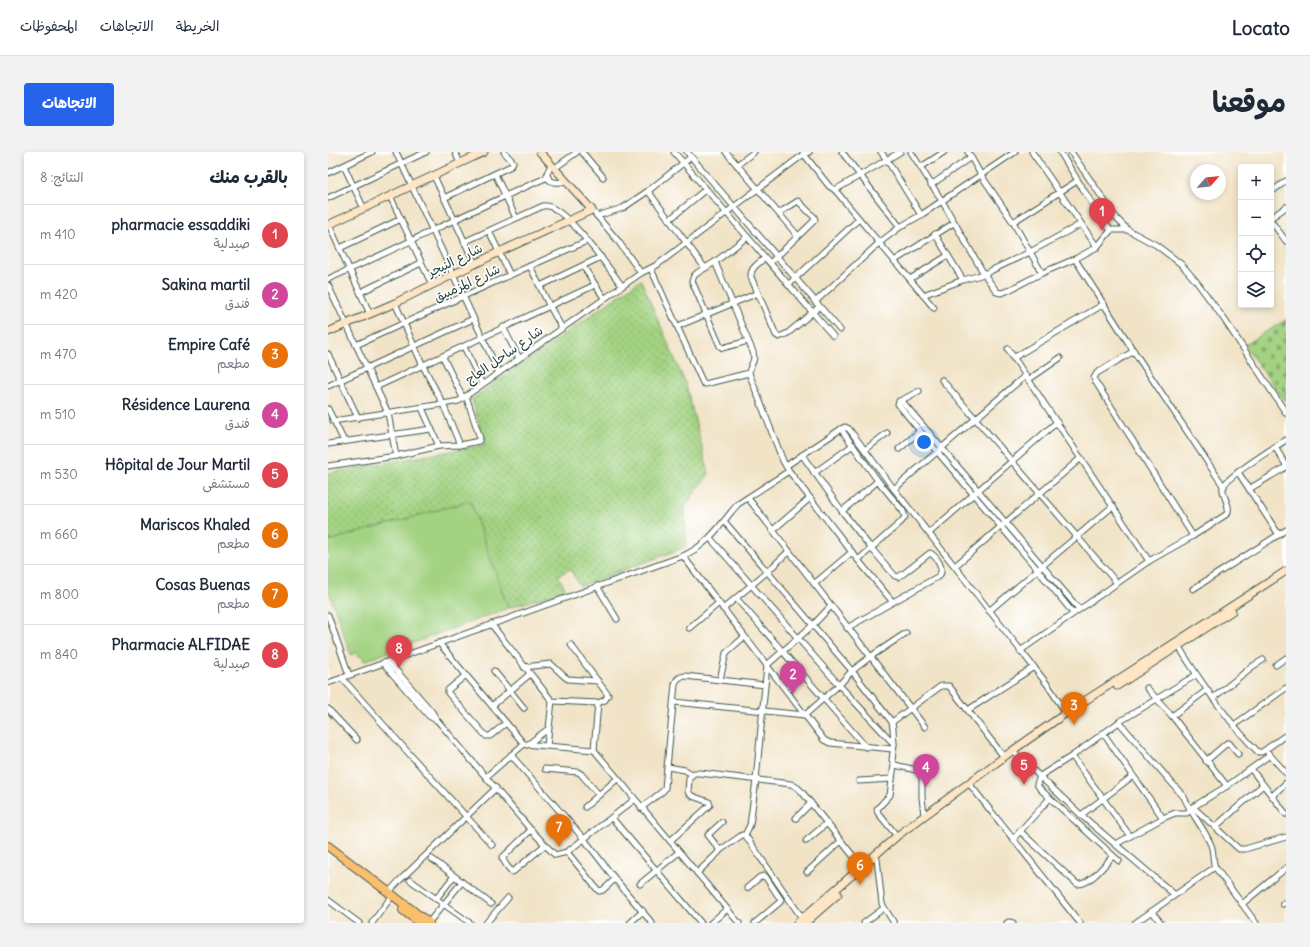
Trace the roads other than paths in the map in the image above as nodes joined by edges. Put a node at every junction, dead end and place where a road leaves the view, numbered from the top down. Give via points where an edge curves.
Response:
1 (371, 152) edge
2 (396, 152) edge
3 (426, 152) edge
4 (454, 152) edge
5 (484, 152) edge
6 (504, 152) edge
7 (540, 152) edge
8 (577, 152) edge
9 (582, 152) edge
10 (674, 152) edge
11 (687, 152) edge
12 (726, 152) edge
13 (754, 152) edge
14 (842, 152) edge
15 (881, 152) edge
16 (900, 152) edge
17 (911, 152) edge
18 (944, 152) edge
19 (968, 152) edge
20 (1015, 152) edge
21 (1032, 152) edge
22 (1060, 152) edge
23 (1071, 152) edge
24 (805, 153) edge
25 (691, 157) junction
26 (971, 157) junction
27 (888, 160) junction
28 (402, 163) junction
29 (460, 163) junction
30 (683, 163) junction
31 (737, 165) junction
32 (344, 166) junction
33 (554, 167) junction
34 (921, 168) junction
35 (328, 173) edge
36 (495, 174) junction
37 (981, 175) junction
38 (434, 176) junction
39 (603, 176) dead end
40 (860, 176) junction
41 (548, 177) junction
42 (566, 181) junction
43 (1077, 181) junction
44 (1286, 181) edge
45 (931, 184) junction
46 (354, 186) junction
47 (412, 186) junction
48 (706, 189) junction
49 (758, 189) junction
50 (835, 190) junction
51 (1274, 190) edge
52 (648, 191) junction
53 (1059, 192) junction
54 (505, 195) junction
55 (390, 196) junction
56 (328, 198) edge
57 (444, 198) junction
58 (942, 201) junction
59 (1286, 206) edge
60 (734, 207) junction
61 (364, 209) junction
62 (594, 213) junction
63 (726, 213) junction
64 (779, 213) junction
65 (921, 215) junction
66 (1274, 216) edge
67 (516, 218) junction
68 (401, 219) junction
69 (859, 219) junction
70 (454, 220) junction
71 (568, 220) junction
72 (669, 220) junction
73 (1013, 222) junction
74 (954, 223) junction
75 (1081, 224) junction
76 (329, 225) edge
77 (1274, 225) edge
78 (900, 227) junction
79 (1111, 230) junction
80 (1128, 230) junction
81 (433, 231) junction
82 (489, 231) junction
83 (935, 234) junction
84 (798, 236) junction
85 (747, 237) junction
86 (412, 241) junction
87 (587, 241) junction
88 (1286, 241) edge
89 (464, 242) junction
90 (685, 243) junction
91 (879, 243) junction
92 (1097, 247) junction
93 (340, 248) junction
94 (499, 252) junction
95 (1030, 252) junction
96 (947, 256) junction
97 (601, 257) junction
98 (776, 257) junction
99 (765, 258) junction
100 (1075, 259) junction
101 (894, 261) junction
102 (714, 262) junction
103 (421, 263) junction
104 (770, 263) junction
105 (475, 264) junction
106 (530, 266) junction
107 (583, 266) junction
108 (705, 268) junction
109 (350, 269) junction
110 (651, 269) junction
111 (641, 273) junction
112 (1042, 273) junction
113 (984, 274) junction
114 (453, 275) junction
115 (510, 275) junction
116 (794, 278) junction
117 (328, 279) edge
118 (910, 279) junction
119 (963, 280) junction
120 (432, 285) junction
121 (595, 285) junction
122 (788, 285) junction
123 (328, 286) edge
124 (540, 286) junction
125 (622, 286) junction
126 (361, 292) junction
127 (758, 293) junction
128 (923, 295) junction
129 (463, 297) junction
130 (604, 298) junction
131 (815, 302) junction
132 (395, 303) junction
133 (733, 303) junction
134 (1104, 304) junction
135 (549, 306) junction
136 (819, 307) junction
137 (934, 308) dead end
138 (812, 313) junction
139 (370, 314) junction
140 (706, 314) junction
141 (473, 319) junction
142 (405, 323) junction
143 (346, 324) junction
144 (678, 326) junction
145 (503, 327) junction
146 (562, 328) junction
147 (840, 330) dead end
148 (328, 332) edge
149 (833, 336) dead end
150 (482, 339) junction
151 (748, 341) junction
152 (356, 346) junction
153 (415, 346) junction
154 (464, 347) junction
155 (1008, 349) dead end
156 (1134, 351) junction
157 (328, 354) edge
158 (443, 357) junction
159 (520, 358) junction
160 (1013, 358) junction
161 (1060, 358) dead end
162 (423, 366) junction
163 (367, 367) junction
164 (499, 373) junction
165 (749, 373) junction
166 (1027, 378) junction
167 (340, 380) junction
168 (942, 380) dead end
169 (482, 384) junction
170 (328, 386) edge
171 (376, 387) junction
172 (918, 391) dead end
173 (464, 397) junction
174 (900, 401) junction
175 (443, 404) junction
176 (422, 408) junction
177 (328, 409) edge
178 (388, 413) junction
179 (1286, 413) edge
180 (358, 418) junction
181 (976, 419) junction
182 (333, 421) junction
183 (1058, 422) junction
184 (431, 429) junction
185 (841, 429) junction
186 (920, 431) junction
187 (887, 433) dead end
188 (392, 435) junction
189 (1286, 440) edge
190 (344, 442) junction
191 (328, 444) edge
192 (460, 445) junction
193 (853, 445) junction
194 (439, 446) junction
195 (1275, 447) junction
196 (899, 449) dead end
197 (865, 450) junction
198 (939, 450) junction
199 (802, 455) junction
200 (396, 456) junction
201 (1081, 458) junction
202 (1012, 461) junction
203 (328, 466) edge
204 (1286, 466) edge
205 (788, 468) junction
206 (1238, 472) junction
207 (814, 473) junction
208 (878, 481) junction
209 (1224, 486) junction
210 (894, 489) junction
211 (1249, 489) junction
212 (978, 491) junction
213 (1040, 493) junction
214 (973, 495) junction
215 (748, 498) junction
216 (810, 498) junction
217 (1113, 506) junction
218 (842, 511) junction
219 (724, 521) junction
220 (1004, 524) junction
221 (773, 530) junction
222 (1286, 530) edge
223 (929, 533) junction
224 (1279, 535) junction
225 (1077, 536) junction
226 (1192, 536) junction
227 (710, 538) junction
228 (871, 548) junction
229 (789, 551) junction
230 (852, 552) junction
231 (683, 556) junction
232 (858, 560) junction
233 (1149, 561) junction
234 (1042, 565) junction
235 (955, 566) junction
236 (1038, 569) junction
237 (768, 571) junction
238 (1286, 571) edge
239 (1286, 576) edge
240 (1117, 583) junction
241 (814, 584) junction
242 (752, 585) junction
243 (597, 586) junction
244 (1193, 589) dead end
245 (736, 598) junction
246 (892, 601) junction
247 (719, 603) junction
248 (831, 606) junction
249 (723, 609) junction
250 (1079, 609) junction
251 (989, 611) junction
252 (1073, 613) junction
253 (328, 615) edge
254 (617, 619) dead end
255 (491, 624) junction
256 (813, 625) junction
257 (689, 628) dead end
258 (847, 628) junction
259 (906, 633) dead end
260 (744, 637) junction
261 (798, 638) junction
262 (439, 643) junction
263 (572, 645) dead end
264 (1179, 647) junction
265 (1020, 650) junction
266 (783, 651) junction
267 (870, 657) junction
268 (1286, 658) edge
269 (1263, 660) dead end
270 (386, 662) junction
271 (767, 665) junction
272 (1276, 665) dead end
273 (524, 667) junction
274 (1034, 667) junction
275 (494, 671) dead end
276 (852, 671) junction
277 (530, 674) junction
278 (349, 675) junction
279 (466, 675) junction
280 (1196, 675) junction
281 (342, 678) junction
282 (720, 680) junction
283 (598, 681) junction
284 (328, 683) edge
285 (765, 685) junction
286 (839, 685) junction
287 (1147, 688) dead end
288 (1286, 688) edge
289 (510, 690) junction
290 (1207, 690) junction
291 (824, 698) junction
292 (1213, 698) junction
293 (1156, 699) junction
294 (552, 701) junction
295 (674, 702) junction
296 (598, 703) junction
297 (492, 706) junction
298 (524, 708) dead end
299 (328, 709) edge
300 (910, 709) junction
301 (968, 710) junction
302 (763, 711) junction
303 (1066, 713) junction
304 (805, 715) junction
305 (1172, 716) junction
306 (892, 722) junction
307 (1119, 722) junction
308 (506, 723) junction
309 (1234, 726) junction
310 (925, 728) dead end
311 (548, 729) junction
312 (1103, 733) junction
313 (1286, 736) edge
314 (357, 740) dead end
315 (525, 744) junction
316 (546, 746) junction
317 (866, 746) junction
318 (893, 747) junction
319 (594, 750) junction
320 (1265, 750) junction
321 (1016, 754) junction
322 (1238, 754) dead end
323 (512, 755) junction
324 (1270, 755) junction
325 (1072, 756) junction
326 (1004, 757) junction
327 (1206, 761) junction
328 (894, 764) junction
329 (668, 767) junction
330 (545, 769) dead end
331 (1251, 769) junction
332 (1286, 773) edge
333 (692, 774) junction
334 (486, 776) junction
335 (1040, 776) junction
336 (1133, 776) junction
337 (892, 779) junction
338 (617, 780) junction
339 (756, 780) junction
340 (859, 780) dead end
341 (1286, 783) edge
342 (1263, 785) junction
343 (971, 786) junction
344 (1227, 786) junction
345 (496, 788) junction
346 (599, 795) junction
347 (1272, 796) junction
348 (1050, 798) junction
349 (1104, 798) junction
350 (634, 800) junction
351 (811, 803) junction
352 (585, 807) dead end
353 (642, 808) junction
354 (1191, 808) junction
355 (1286, 814) edge
356 (924, 815) junction
357 (1081, 815) junction
358 (466, 816) junction
359 (612, 818) junction
360 (796, 818) dead end
361 (1162, 818) junction
362 (722, 822) dead end
363 (827, 823) junction
364 (1215, 827) junction
365 (531, 830) junction
366 (1020, 832) junction
367 (745, 835) junction
368 (897, 836) junction
369 (1130, 836) junction
370 (1286, 837) edge
371 (584, 839) junction
372 (1013, 839) junction
373 (670, 841) junction
374 (806, 841) dead end
375 (841, 841) junction
376 (1029, 842) junction
377 (1116, 844) junction
378 (492, 845) dead end
379 (545, 845) junction
380 (328, 846) edge
381 (1021, 848) junction
382 (720, 851) junction
383 (567, 852) junction
384 (679, 852) junction
385 (328, 853) edge
386 (1113, 856) junction
387 (876, 858) junction
388 (432, 859) dead end
389 (1119, 861) dead end
390 (862, 867) junction
391 (1215, 867) junction
392 (1286, 868) edge
393 (656, 870) junction
394 (807, 872) dead end
395 (697, 873) junction
396 (454, 876) junction
397 (615, 879) junction
398 (410, 880) dead end
399 (462, 882) junction
400 (640, 884) dead end
401 (747, 888) dead end
402 (1174, 895) junction
403 (389, 896) junction
404 (508, 898) dead end
405 (436, 899) junction
406 (328, 901) edge
407 (443, 904) junction
408 (491, 904) dead end
409 (1242, 904) junction
410 (884, 908) junction
411 (727, 909) junction
412 (643, 911) junction
413 (1152, 911) junction
414 (801, 922) edge
415 (358, 923) edge
416 (372, 923) edge
417 (426, 923) edge
418 (470, 923) edge
419 (486, 923) edge
420 (630, 923) edge
421 (652, 923) edge
422 (701, 923) edge
423 (711, 923) edge
424 (739, 923) edge
425 (755, 923) edge
426 (864, 923) edge
427 (894, 923) edge
428 (1080, 923) edge
429 (1135, 923) edge
430 (1161, 923) edge
431 (1256, 923) edge

1 - 32 street
2 - 28 street
3 - 28 street
4 - 29 street
5 - 29 street
6 - 36 street via 513,164
7 - 33 street
8 - 33 street
9 - 39 street
10 - 30 street
11 - 25 street
12 - 31 street
13 - 31 street
14 - 40 street
15 - 27 street
16 - 27 street
17 - 34 street
18 - 34 street
19 - 26 street
20 - 37 street
21 - 53 street
22 - 43 street
23 - 80 street via 1110,210
24 - 49 street, شارع ساحل العاج
24 - 50 street via 829,186
25 - 30 street
25 - 60 street
26 - 37 street
26 - 45 street
27 - 40 street
27 - 65 street
28 - 46 street
28 - 47 street
29 - 38 street
30 - 48 street
30 - 52 street
31 - 49 street
32 - 35 street
32 - 46 street
33 - 41 street via 548,171
33 - 42 street
34 - 45 street
36 - 54 street
36 - 57 street
37 - 58 street
37 - 73 street
38 - 47 street
38 - 57 street
40 - 50 street
40 - 78 street
41 - 42 street via 556,183
41 - 54 street
42 - 62 street
43 - 53 street
43 - 79 street
44 - 51 street
45 - 58 street
46 - 56 street
46 - 61 street
47 - 55 street
47 - 81 street
48 - 63 street
48 - 72 street
49 - 60 street, شارع ساحل العاج
49 - 64 street
50 - 69 street
52 - 62 street via 623,208
52 - 72 street
53 - 73 street
53 - 75 street
54 - 67 street
54 - 70 street
55 - 61 street
55 - 68 street
57 - 70 street
58 - 65 street
58 - 74 street
59 - 66 street
60 - 63 street, شارع ساحل العاج
60 - 98 street
61 - 76 street
62 - 71 street, شارع النيجر
62 - 111 street
63 - 85 street
63 - 90 street, شارع ساحل العاج
64 - 84 street
64 - 84 street via 798,201 814,217 814,222
65 - 78 street
67 - 71 street via 546,205 555,208
67 - 82 street
68 - 86 street
68 - 93 street
69 - 91 street
69 - 116 street
70 - 81 street
70 - 89 street
71 - 87 street
71 - 94 street, شارع النيجر
72 - 90 street
73 - 95 street
74 - 83 street
74 - 113 street
75 - 92 street
75 - 95 street
76 - 93 street
77 - 88 street
78 - 91 street
79 - 80 street
79 - 92 street
80 - 179 street via 1161,248 1181,264 1196,281
81 - 86 street
81 - 114 street
82 - 89 street
82 - 94 street
83 - 96 street
83 - 101 street
84 - 98 street
85 - 99 street
85 - 102 street
86 - 103 street
86 - 109 street
87 - 97 street
87 - 106 street, شارع المزمبيق
89 - 105 street
90 - 108 street
90 - 110 street, شارع ساحل العاج
91 - 101 street
91 - 131 street
92 - 100 street
93 - 109 street
94 - 105 street, شارع النيجر
94 - 115 street
95 - 112 street
95 - 113 street
96 - 118 street
96 - 119 street
97 - 107 street
97 - 125 street
98 - 104 street
98 - 116 street
99 - 104 street
99 - 127 street via 751,272
100 - 112 street
100 - 134 street
101 - 118 street
102 - 108 street
102 - 133 street
103 - 120 street
103 - 126 street
104 - 122 street
105 - 114 street, شارع النيجر
106 - 115 street, شارع المزمبيق
106 - 124 street
107 - 121 street
107 - 124 street
108 - 140 street via 694,276 692,281
109 - 117 street
109 - 126 street
110 - 111 street, شارع ساحل العاج
110 - 144 street
111 - 125 street, شارع ساحل العاج
112 - 113 street via 1001,293 994,290
113 - 119 street
114 - 120 street, شارع النيجر
114 - 129 street
115 - 129 street, شارع المزمبيق
116 - 122 street
116 - 131 street
118 - 128 street
119 - 128 street
120 - 132 street, شارع النيجر
121 - 130 street
121 - 135 street
122 - 138 street
123 - 143 street
124 - 135 street
125 - 130 street, شارع ساحل العاج
126 - 139 street
127 - 133 street
127 - 138 street via 779,337 788,333
128 - 137 street
129 - 141 street
129 - 142 street, شارع المزمبيق
130 - 146 street, شارع ساحل العاج
131 - 136 street
132 - 139 street, شارع النيجر
132 - 142 street
133 - 140 street
133 - 151 street
134 - 156 street
134 - 160 street
135 - 145 street
135 - 146 street
136 - 138 street
136 - 147 street
138 - 149 street
139 - 143 street, شارع النيجر
140 - 144 street
140 - 151 street via 721,347
141 - 150 street
141 - 153 street
142 - 152 street, شارع المزمبيق
142 - 153 street
143 - 148 street, شارع النيجر
143 - 152 street
144 - 165 street via 704,384
145 - 150 street
145 - 159 street
146 - 159 street, شارع ساحل العاج
150 - 154 street
150 - 164 street
151 - 165 street via 755,359
152 - 163 street
153 - 162 street
153 - 163 street
154 - 158 street
154 - 169 street
155 - 160 street
156 - 209 street
156 - 226 street via 1097,373 1094,378
157 - 167 street
158 - 162 street
158 - 173 street
159 - 164 street, شارع ساحل العاج
160 - 166 street
161 - 166 street
162 - 171 street
162 - 175 street
163 - 167 street
163 - 171 street
164 - 169 street, شارع ساحل العاج
165 - 205 street
166 - 181 street
166 - 183 street
167 - 170 street
167 - 180 street
168 - 181 street
169 - 173 street, شارع ساحل العاج
171 - 178 street
172 - 174 street
173 - 175 street via 459,401
173 - 192 street, شارع ساحل العاج via 480,438 479,441
174 - 186 street via 898,404
174 - 198 street
175 - 176 street
175 - 192 street
176 - 178 street
176 - 184 street
177 - 182 street
178 - 180 street
178 - 188 street
180 - 182 street
181 - 198 street
181 - 202 street
182 - 190 street
183 - 201 street
183 - 202 street
184 - 188 street
184 - 194 street
185 - 193 street
185 - 197 street via 849,429
185 - 199 street
186 - 196 street
186 - 198 street
187 - 197 street
188 - 190 street
188 - 200 street
189 - 195 street
190 - 191 street
192 - 194 street, شارع ساحل العاج
193 - 207 street
193 - 208 street
194 - 200 street, شارع ساحل العاج
195 - 204 street
195 - 206 street
197 - 210 street
198 - 210 street
198 - 212 street
198 - 214 street
199 - 205 street
199 - 207 street
200 - 203 street, شارع ساحل العاج
201 - 213 street
201 - 217 street
202 - 212 street
202 - 213 street
204 - 211 street
205 - 215 street
205 - 216 street
206 - 209 street
206 - 211 street
207 - 218 street
208 - 218 street
208 - 228 street via 905,517
209 - 226 street via 1228,512
210 - 223 street
211 - 224 street
212 - 214 street
212 - 220 street
213 - 220 street
213 - 225 street
214 - 220 street
214 - 223 street
215 - 219 street via 734,508
215 - 221 street
216 - 221 street
216 - 230 street
217 - 225 street
217 - 233 street
218 - 228 street
219 - 227 street
219 - 237 street
220 - 234 street
220 - 235 street
220 - 236 street
221 - 229 street
222 - 224 street
223 - 235 street
224 - 244 street
225 - 234 street
225 - 240 street
226 - 233 street
227 - 231 street
227 - 242 street
228 - 232 street
228 - 246 street via 897,577 930,554 941,568 942,573 939,576
229 - 237 street
229 - 241 street
230 - 232 street
230 - 241 street
231 - 243 street
231 - 247 street
232 - 246 street
233 - 240 street
234 - 236 street
234 - 250 street
235 - 251 street
236 - 251 street
236 - 252 street
237 - 242 street
237 - 256 street
238 - 303 street
239 - 264 street
240 - 250 street
241 - 248 street
242 - 245 street
242 - 261 street
243 - 254 street
243 - 255 street
245 - 249 street
245 - 266 street
246 - 258 street
247 - 249 street
247 - 257 street
248 - 256 street
248 - 258 street
249 - 260 street
250 - 252 street
251 - 265 street
252 - 265 street
253 - 278 street
255 - 262 street
255 - 273 street
256 - 261 street
256 - 276 street
258 - 267 street
259 - 267 street
260 - 271 street
260 - 282 street via 726,653
261 - 266 street
261 - 286 street
262 - 270 street
262 - 279 street
263 - 283 street
264 - 280 street
264 - 321 street
265 - 274 street
266 - 271 street
266 - 291 street
267 - 276 street
267 - 300 street
268 - 272 street
269 - 292 street
270 - 278 street
270 - 334 street
271 - 285 street
271 - 304 street
273 - 277 street
273 - 283 street via 551,664 568,679
274 - 301 street
274 - 303 street
275 - 289 street
276 - 286 street
276 - 306 street
277 - 289 street
277 - 294 street
278 - 281 street
279 - 297 street
279 - 308 street via 448,690 448,693 486,736 490,736
280 - 290 street
280 - 293 street
281 - 284 street
281 - 358 street
282 - 285 street
282 - 295 street via 681,677 677,679
283 - 296 street via 608,695 605,700
285 - 302 street
286 - 291 street
286 - 318 street
287 - 293 street
288 - 309 street
289 - 297 street
289 - 298 street
290 - 292 street
290 - 305 street
291 - 304 street
291 - 317 street
292 - 309 street
293 - 305 street
293 - 307 street
294 - 296 street
294 - 311 street
295 - 302 street
295 - 329 street
296 - 319 street
297 - 308 street
299 - 314 street
300 - 301 street via 945,685 949,686
300 - 306 street
300 - 310 street
301 - 326 street
302 - 304 street
302 - 339 street
303 - 326 street
304 - 317 street via 827,742
305 - 327 street
306 - 318 street
307 - 312 street
307 - 354 street
308 - 315 street
309 - 320 street via 1258,752
311 - 315 street
311 - 316 street
312 - 325 street
312 - 336 street
313 - 320 street
315 - 316 street
315 - 323 street
316 - 319 street
317 - 318 street
318 - 328 street
319 - 338 street
320 - 324 street
321 - 335 street
321 - 343 street
322 - 327 street via 1227,743
323 - 334 street
323 - 371 street
324 - 331 street
324 - 332 street
325 - 335 street
325 - 349 street
326 - 356 street
327 - 344 street
328 - 337 street
328 - 356 street via 920,773
329 - 333 street
329 - 353 street via 663,791
330 - 346 street via 578,772
331 - 342 street
331 - 344 street
333 - 339 street
333 - 373 street via 689,778 688,792 709,802 710,806
334 - 345 street
335 - 348 street via 1038,787
335 - 357 street
336 - 349 street
336 - 361 street
337 - 340 street
337 - 368 street via 890,795 877,809
338 - 346 street
338 - 350 street
339 - 351 street via 795,785
339 - 367 street via 750,825
341 - 347 street
342 - 347 street
342 - 364 street
343 - 372 street
343 - 387 street
344 - 354 street
345 - 358 street
345 - 365 street
346 - 352 street
347 - 355 street
348 - 366 street
348 - 386 street
349 - 357 street
349 - 369 street
350 - 353 street
350 - 359 street
351 - 360 street
351 - 363 street
353 - 373 street
354 - 361 street via 1186,813 1174,813
354 - 364 street
354 - 391 street via 1211,844
356 - 368 street
357 - 377 street
358 - 378 street
358 - 403 street via 399,881
359 - 371 street
359 - 393 street
361 - 369 street
362 - 382 street via 708,835
363 - 374 street
363 - 375 street
364 - 370 street via 1240,849
365 - 379 street
365 - 379 street via 502,858 512,872
366 - 372 street
366 - 376 street
367 - 382 street via 738,837
367 - 414 street
368 - 387 street
369 - 377 street
371 - 383 street
371 - 397 street
372 - 381 street
373 - 384 street
375 - 390 street
375 - 394 street
376 - 381 street
376 - 386 street via 1076,884 1081,885
377 - 402 street
379 - 383 street via 555,855
380 - 403 main road
381 - 428 street
382 - 395 street
383 - 397 street via 597,890 603,890
384 - 393 street
384 - 395 street
385 - 403 main road
386 - 389 street
387 - 390 street
387 - 410 street
387 - 414 street
388 - 396 street
390 - 414 street
391 - 402 street
391 - 409 street
392 - 409 street
393 - 400 street
393 - 422 street
395 - 411 street
396 - 399 street
396 - 405 street
397 - 412 street
398 - 405 street
399 - 407 street
399 - 408 street
401 - 425 street via 765,876 781,900
402 - 413 street
403 - 416 street
403 - 417 main road
404 - 419 street
405 - 407 street
406 - 415 street
407 - 417 street
407 - 418 street
409 - 431 street
410 - 426 street
410 - 427 street
411 - 423 street
411 - 424 street
412 - 420 street
412 - 421 street
413 - 429 street
413 - 430 street

